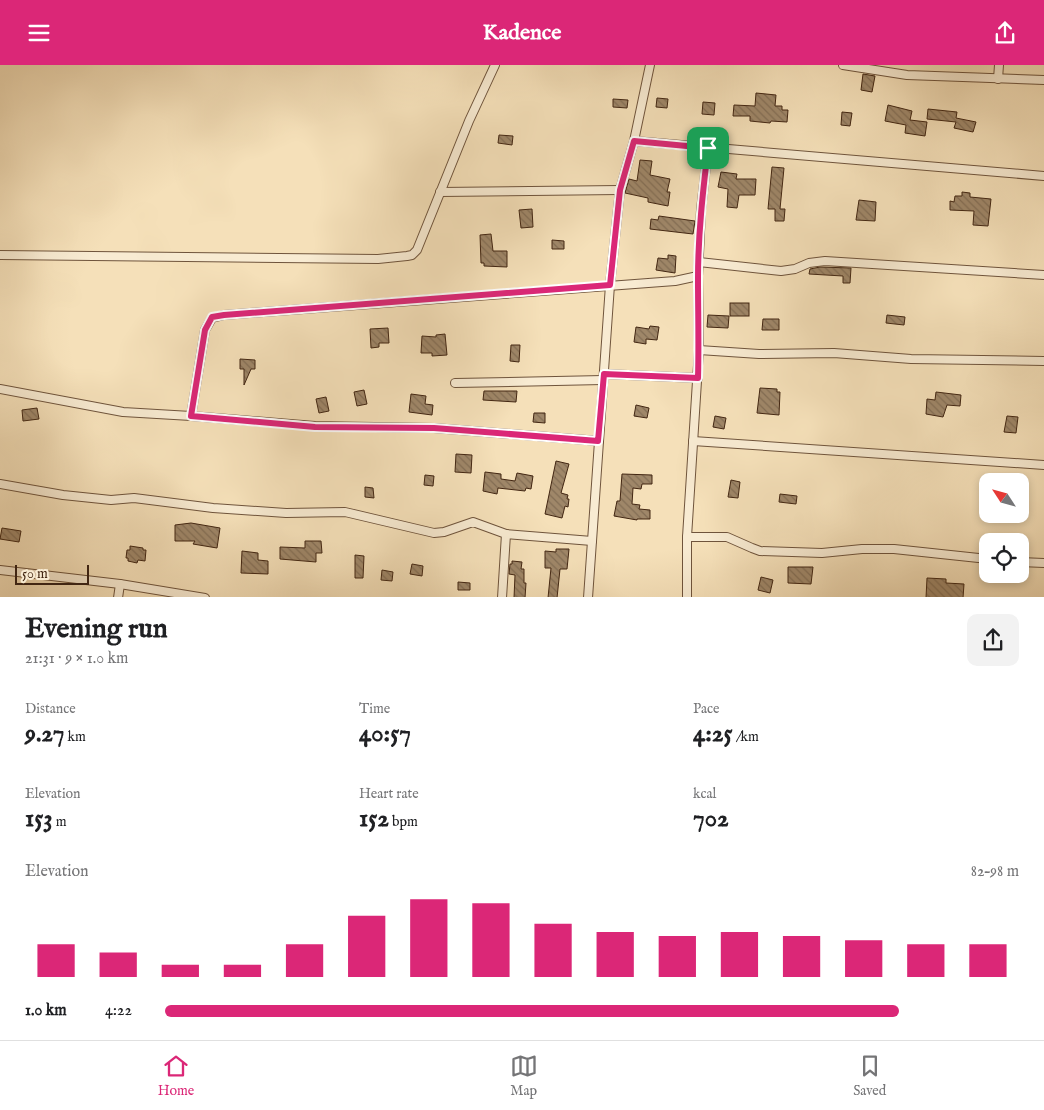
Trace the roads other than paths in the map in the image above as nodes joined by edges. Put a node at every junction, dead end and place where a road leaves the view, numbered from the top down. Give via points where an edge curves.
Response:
1 (495, 65) edge
2 (650, 65) edge
3 (844, 65) edge
4 (999, 65) edge
5 (998, 79) junction
6 (1044, 80) edge
7 (634, 141) junction
8 (708, 148) junction
9 (1044, 176) edge
10 (620, 190) junction
11 (440, 192) junction
12 (0, 255) edge
13 (699, 262) junction
14 (1044, 275) edge
15 (698, 276) junction
16 (610, 285) junction
17 (699, 350) junction
18 (1044, 361) edge
19 (603, 377) junction
20 (698, 378) junction
21 (455, 383) dead end
22 (0, 389) edge
23 (191, 416) junction
24 (598, 441) junction
25 (694, 441) junction
26 (1044, 465) edge
27 (0, 484) edge
28 (506, 534) junction
29 (687, 537) junction
30 (592, 541) junction
31 (979, 558) edge
32 (1029, 562) edge
33 (1044, 563) edge
34 (0, 570) edge
35 (120, 584) junction
36 (118, 597) edge
37 (205, 597) edge
38 (502, 597) edge
39 (588, 597) edge
40 (687, 597) edge

1 - 11 street
2 - 7 street
3 - 5 street via 906,75
4 - 5 street
5 - 6 street
7 - 8 street
7 - 10 street
8 - 9 street
8 - 13 street
10 - 11 street
10 - 16 street
11 - 12 street via 417,250 407,257
13 - 14 street via 780,271 825,261
13 - 15 street
15 - 16 street via 675,281
15 - 17 street
16 - 19 street
16 - 23 street via 212,317 205,330
17 - 18 street
17 - 20 street
19 - 20 street
19 - 21 street
19 - 24 street
20 - 25 street
22 - 23 street via 123,412
23 - 24 street via 315,427 434,428
24 - 30 street
25 - 26 street
25 - 29 street
27 - 28 street via 63,495 111,500 134,498 213,508 286,513 345,511 434,533 473,522
28 - 30 street
28 - 38 street
29 - 31 street via 727,537 760,551 822,553 894,549
29 - 40 street
30 - 39 street
32 - 33 street
34 - 35 street
35 - 36 street
35 - 37 street

